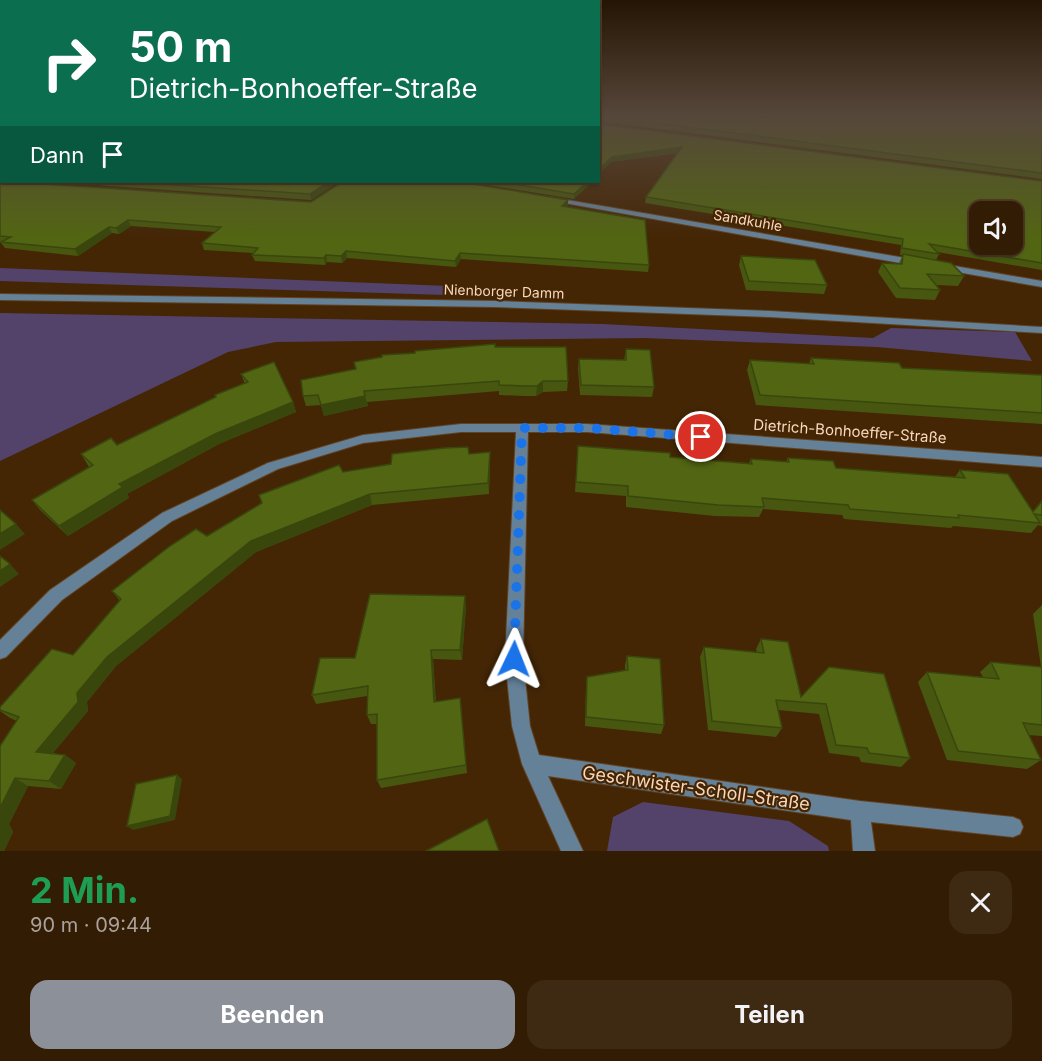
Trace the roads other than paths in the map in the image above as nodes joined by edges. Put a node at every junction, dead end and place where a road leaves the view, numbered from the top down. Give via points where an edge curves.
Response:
1 (542, 198) edge
2 (926, 264) edge
3 (937, 266) edge
4 (1042, 284) edge
5 (0, 297) edge
6 (1042, 331) edge
7 (522, 428) junction
8 (1042, 462) edge
9 (0, 651) edge
10 (532, 764) junction
11 (860, 811) junction
12 (1013, 827) dead end
13 (572, 851) edge
14 (864, 851) edge

1 - 2 street, Sandkuhle
3 - 4 street
5 - 6 street, Nienborger Damm via 496,304 770,314
7 - 8 street, Dietrich-Bonhoeffer-Straße via 587,428
7 - 9 street, Dietrich-Bonhoeffer-Straße via 461,428 363,439 273,466 167,517 56,595
7 - 10 street via 514,659 521,726
10 - 11 street, Geschwister-Scholl-Straße
10 - 13 street
11 - 12 street, Geschwister-Scholl-Straße
11 - 14 street

